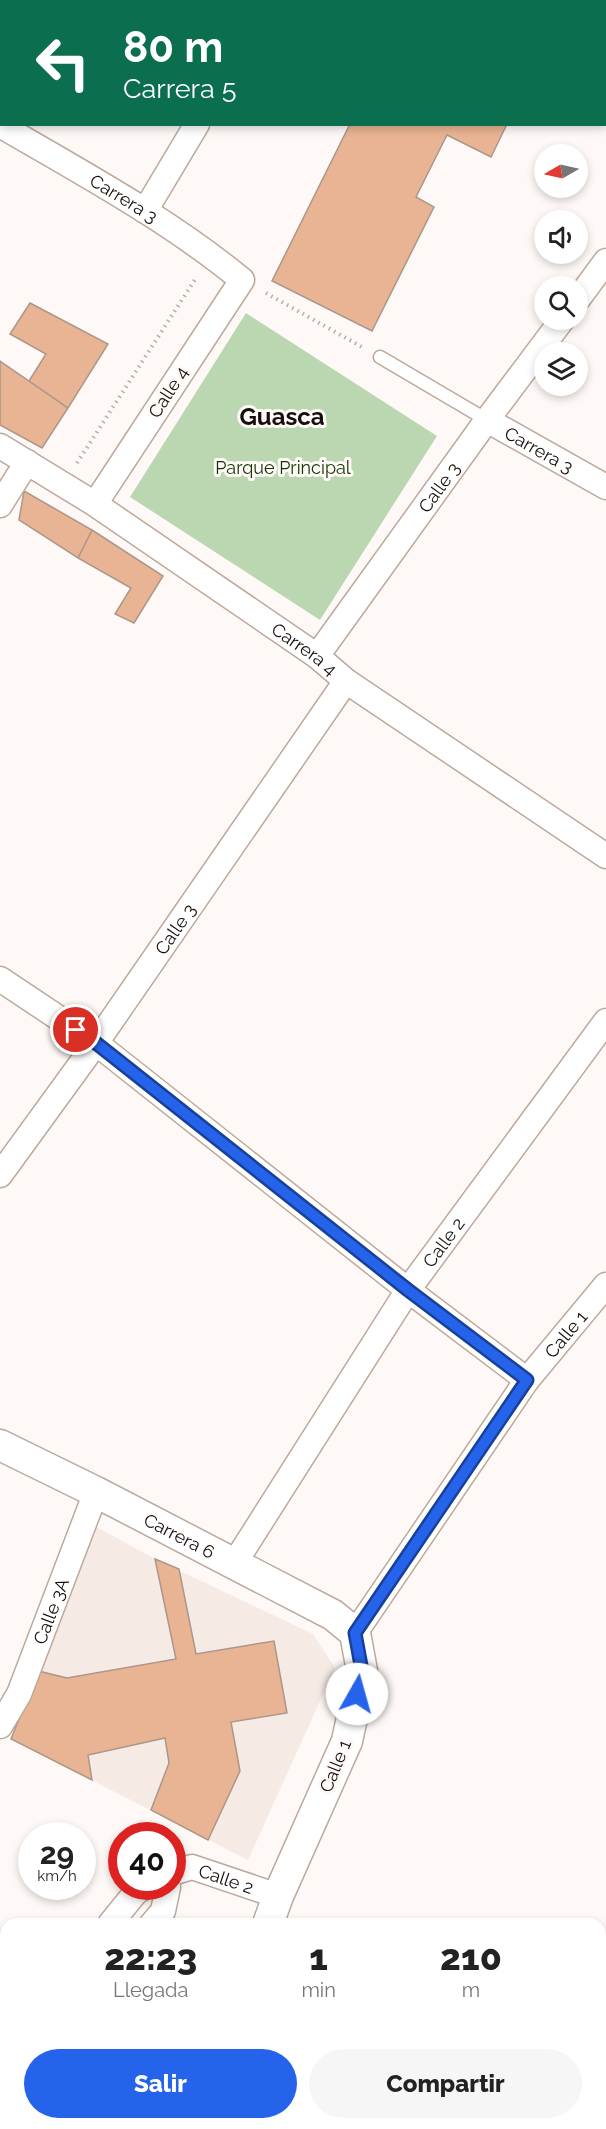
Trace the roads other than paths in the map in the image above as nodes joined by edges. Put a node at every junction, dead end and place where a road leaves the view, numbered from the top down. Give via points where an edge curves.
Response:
1 (2, 126) edge
2 (196, 126) edge
3 (146, 211) junction
4 (606, 261) edge
5 (242, 280) joint
6 (588, 285) edge
7 (554, 330) edge
8 (380, 357) road end
9 (487, 420) junction
10 (0, 446) edge
11 (27, 462) junction
12 (606, 487) edge
13 (95, 504) junction
14 (0, 505) edge
15 (316, 656) junction
16 (346, 681) junction
17 (606, 856) edge
18 (0, 979) edge
19 (606, 1021) edge
20 (96, 1043) junction
21 (0, 1175) edge
22 (606, 1285) edge
23 (408, 1290) junction
24 (527, 1380) junction
25 (0, 1445) edge
26 (96, 1492) junction
27 (234, 1564) junction
28 (355, 1633) junction
29 (0, 1726) edge
30 (186, 1869) edge
31 (278, 1896) junction
32 (130, 1900) edge
33 (165, 1900) edge
34 (115, 1918) edge
35 (157, 1918) edge
36 (270, 1918) edge

1 - 3 street, Carrera 3
2 - 3 street
3 - 5 street, Carrera 3 via 211,254
4 - 6 street
5 - 13 street, Calle 4
7 - 9 street, Calle 3
8 - 9 lane, Carrera 3
9 - 12 street, Carrera 3
9 - 15 street, Calle 3
10 - 11 street, Carrera 4
11 - 13 street, Carrera 4
11 - 14 street
13 - 15 street, Carrera 4
15 - 16 street, Carrera 4
16 - 17 street, Carrera 4
16 - 20 street, Calle 3
18 - 20 street
19 - 23 street, Calle 2
20 - 21 street, Calle 3
20 - 23 street
22 - 24 street, Calle 1
23 - 24 street
23 - 27 street, Calle 2
24 - 28 street, Calle 1
25 - 26 street, Carrera 6
26 - 27 street, Carrera 6
26 - 29 street, Calle 3A via 19,1694
27 - 28 street, Carrera 6 via 333,1615
28 - 31 street, Calle 1 via 362,1671 347,1741
30 - 31 street, Calle 2
31 - 36 street, Calle 1
32 - 34 street
33 - 35 street

